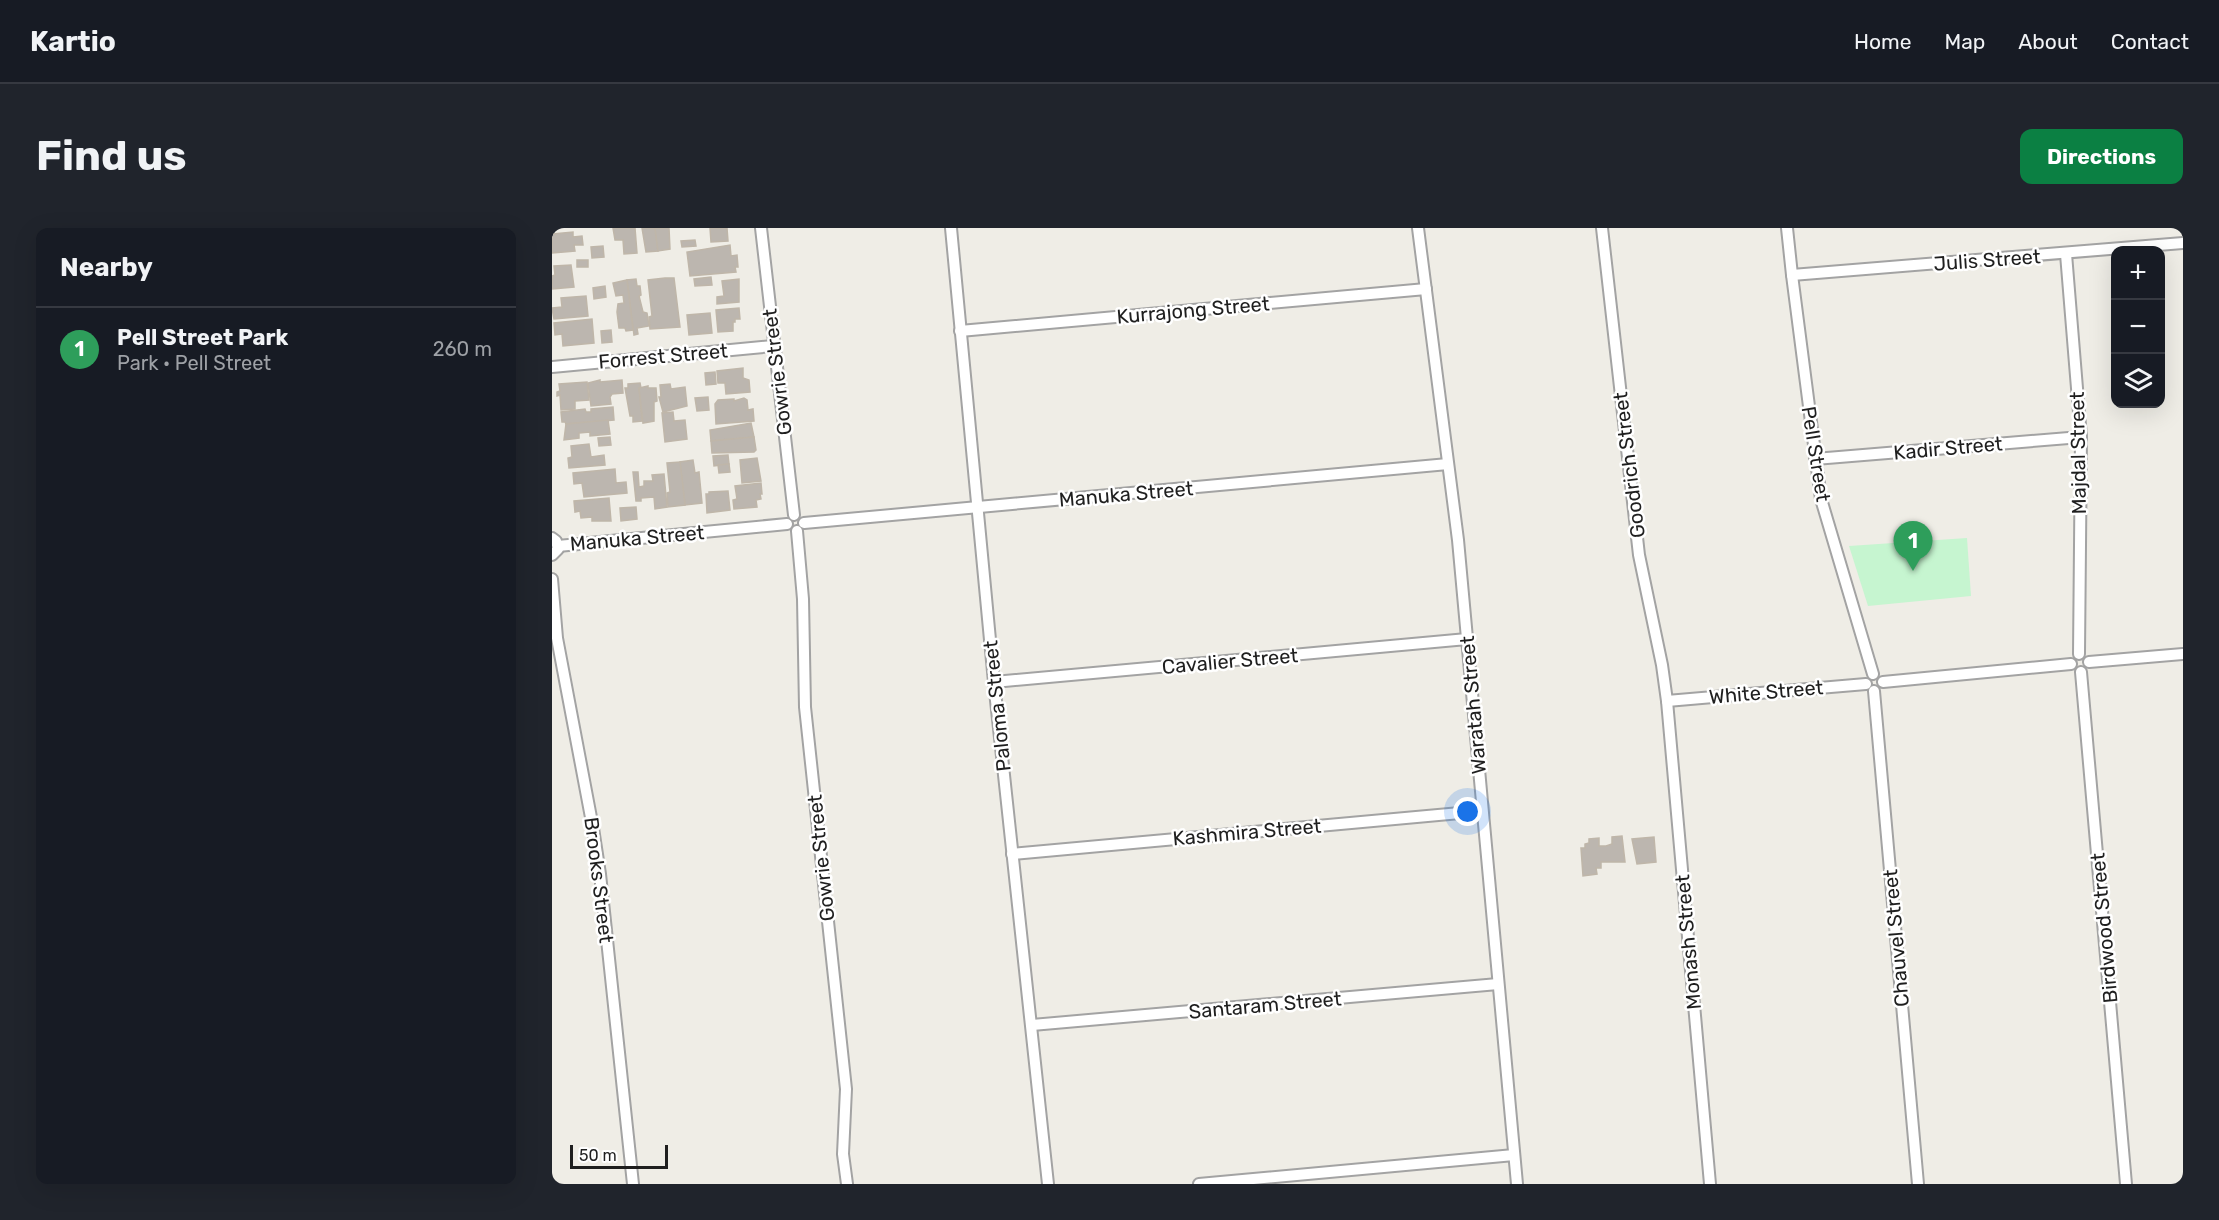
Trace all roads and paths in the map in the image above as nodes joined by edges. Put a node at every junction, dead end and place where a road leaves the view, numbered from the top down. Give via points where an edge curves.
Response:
1 (761, 228) edge
2 (951, 228) edge
3 (1418, 228) edge
4 (1602, 228) edge
5 (1787, 228) edge
6 (2183, 243) edge
7 (2066, 254) junction
8 (1792, 275) junction
9 (1426, 289) junction
10 (960, 331) junction
11 (773, 346) junction
12 (552, 366) edge
13 (2081, 437) junction
14 (1815, 459) junction
15 (1448, 464) junction
16 (977, 507) junction
17 (791, 520) junction
18 (800, 527) junction
19 (554, 546) edge
20 (552, 579) edge
21 (1467, 639) junction
22 (2079, 654) junction
23 (2183, 654) edge
24 (2089, 662) junction
25 (2071, 664) junction
26 (2081, 672) junction
27 (1873, 674) junction
28 (994, 682) junction
29 (1883, 682) junction
30 (1870, 687) junction
31 (1667, 701) junction
32 (1482, 811) junction
33 (1012, 854) junction
34 (1498, 984) junction
35 (1032, 1025) junction
36 (1514, 1155) junction
37 (633, 1184) edge
38 (847, 1184) edge
39 (1048, 1184) edge
40 (1199, 1184) edge
41 (1517, 1184) edge
42 (1710, 1184) edge
43 (1918, 1184) edge
44 (2126, 1184) edge

1 - 11 street, Gowrie Street
2 - 10 street, Paloma Street
3 - 9 street, Waratah Street
4 - 31 street, Goodrich Street via 1639,555
5 - 8 street, Pell Street
6 - 7 street, Julis Street
7 - 8 street, Julis Street
7 - 13 street, Majdal Street
8 - 14 street, Pell Street
9 - 10 street, Kurrajong Street
9 - 15 street, Waratah Street
10 - 16 street, Paloma Street
11 - 12 street, Forrest Street
11 - 17 street, Gowrie Street
13 - 14 street, Kadir Street
13 - 22 street, Majdal Street
14 - 27 street, Pell Street via 1821,500
15 - 16 street, Manuka Street
15 - 21 street, Waratah Street
16 - 18 street, Manuka Street
16 - 28 street, Paloma Street
17 - 18 street via 801,517
17 - 19 street, Manuka Street
18 - 38 street, Gowrie Street via 805,707 846,1089 843,1154
20 - 37 street, Brooks Street via 557,638 600,874
21 - 28 street, Cavalier Street
21 - 32 street, Waratah Street
22 - 24 street
22 - 25 street via 2073,656
23 - 24 street
24 - 26 street
25 - 26 street
25 - 29 street
26 - 44 street, Birdwood Street
27 - 29 street
27 - 30 street via 1868,676
28 - 33 street, Paloma Street
29 - 30 street via 1882,687
30 - 31 street, White Street
30 - 43 street, Chauvel Street
31 - 42 street, Monash Street
32 - 33 street, Kashmira Street
32 - 34 street, Waratah Street
33 - 35 street, Paloma Street
34 - 35 street, Santaram Street
34 - 36 street, Waratah Street
35 - 39 street, Paloma Street
36 - 40 street
36 - 41 street, Waratah Street

